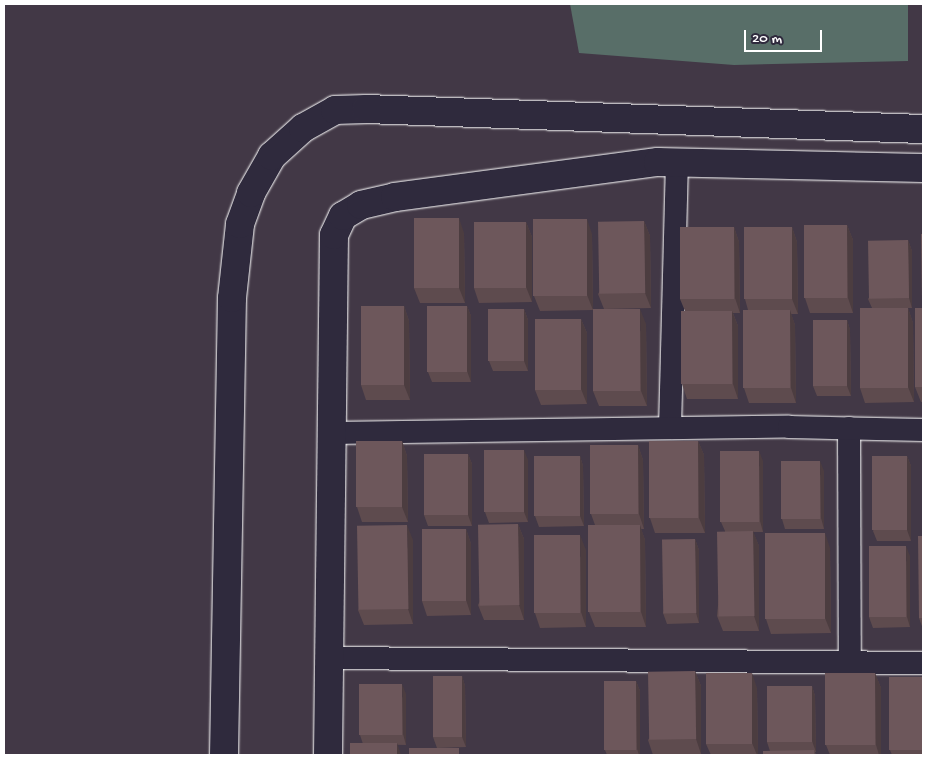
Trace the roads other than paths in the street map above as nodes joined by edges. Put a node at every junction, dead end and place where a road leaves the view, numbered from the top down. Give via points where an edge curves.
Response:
1 (742, 124) junction
2 (923, 129) edge
3 (676, 162) junction
4 (743, 164) junction
5 (923, 168) edge
6 (670, 428) junction
7 (849, 428) junction
8 (923, 430) edge
9 (332, 433) junction
10 (330, 658) junction
11 (850, 663) junction
12 (923, 663) edge
13 (224, 755) edge
14 (328, 755) edge

1 - 2 street
1 - 4 street
1 - 13 street via 335,110 303,128 272,156 252,192 240,224 232,298
3 - 4 street
3 - 6 street
3 - 9 street via 395,197 361,205 343,216 334,235
4 - 5 street
6 - 7 street
6 - 9 street
7 - 8 street
7 - 11 street
9 - 10 street
10 - 11 street
10 - 14 street
11 - 12 street

